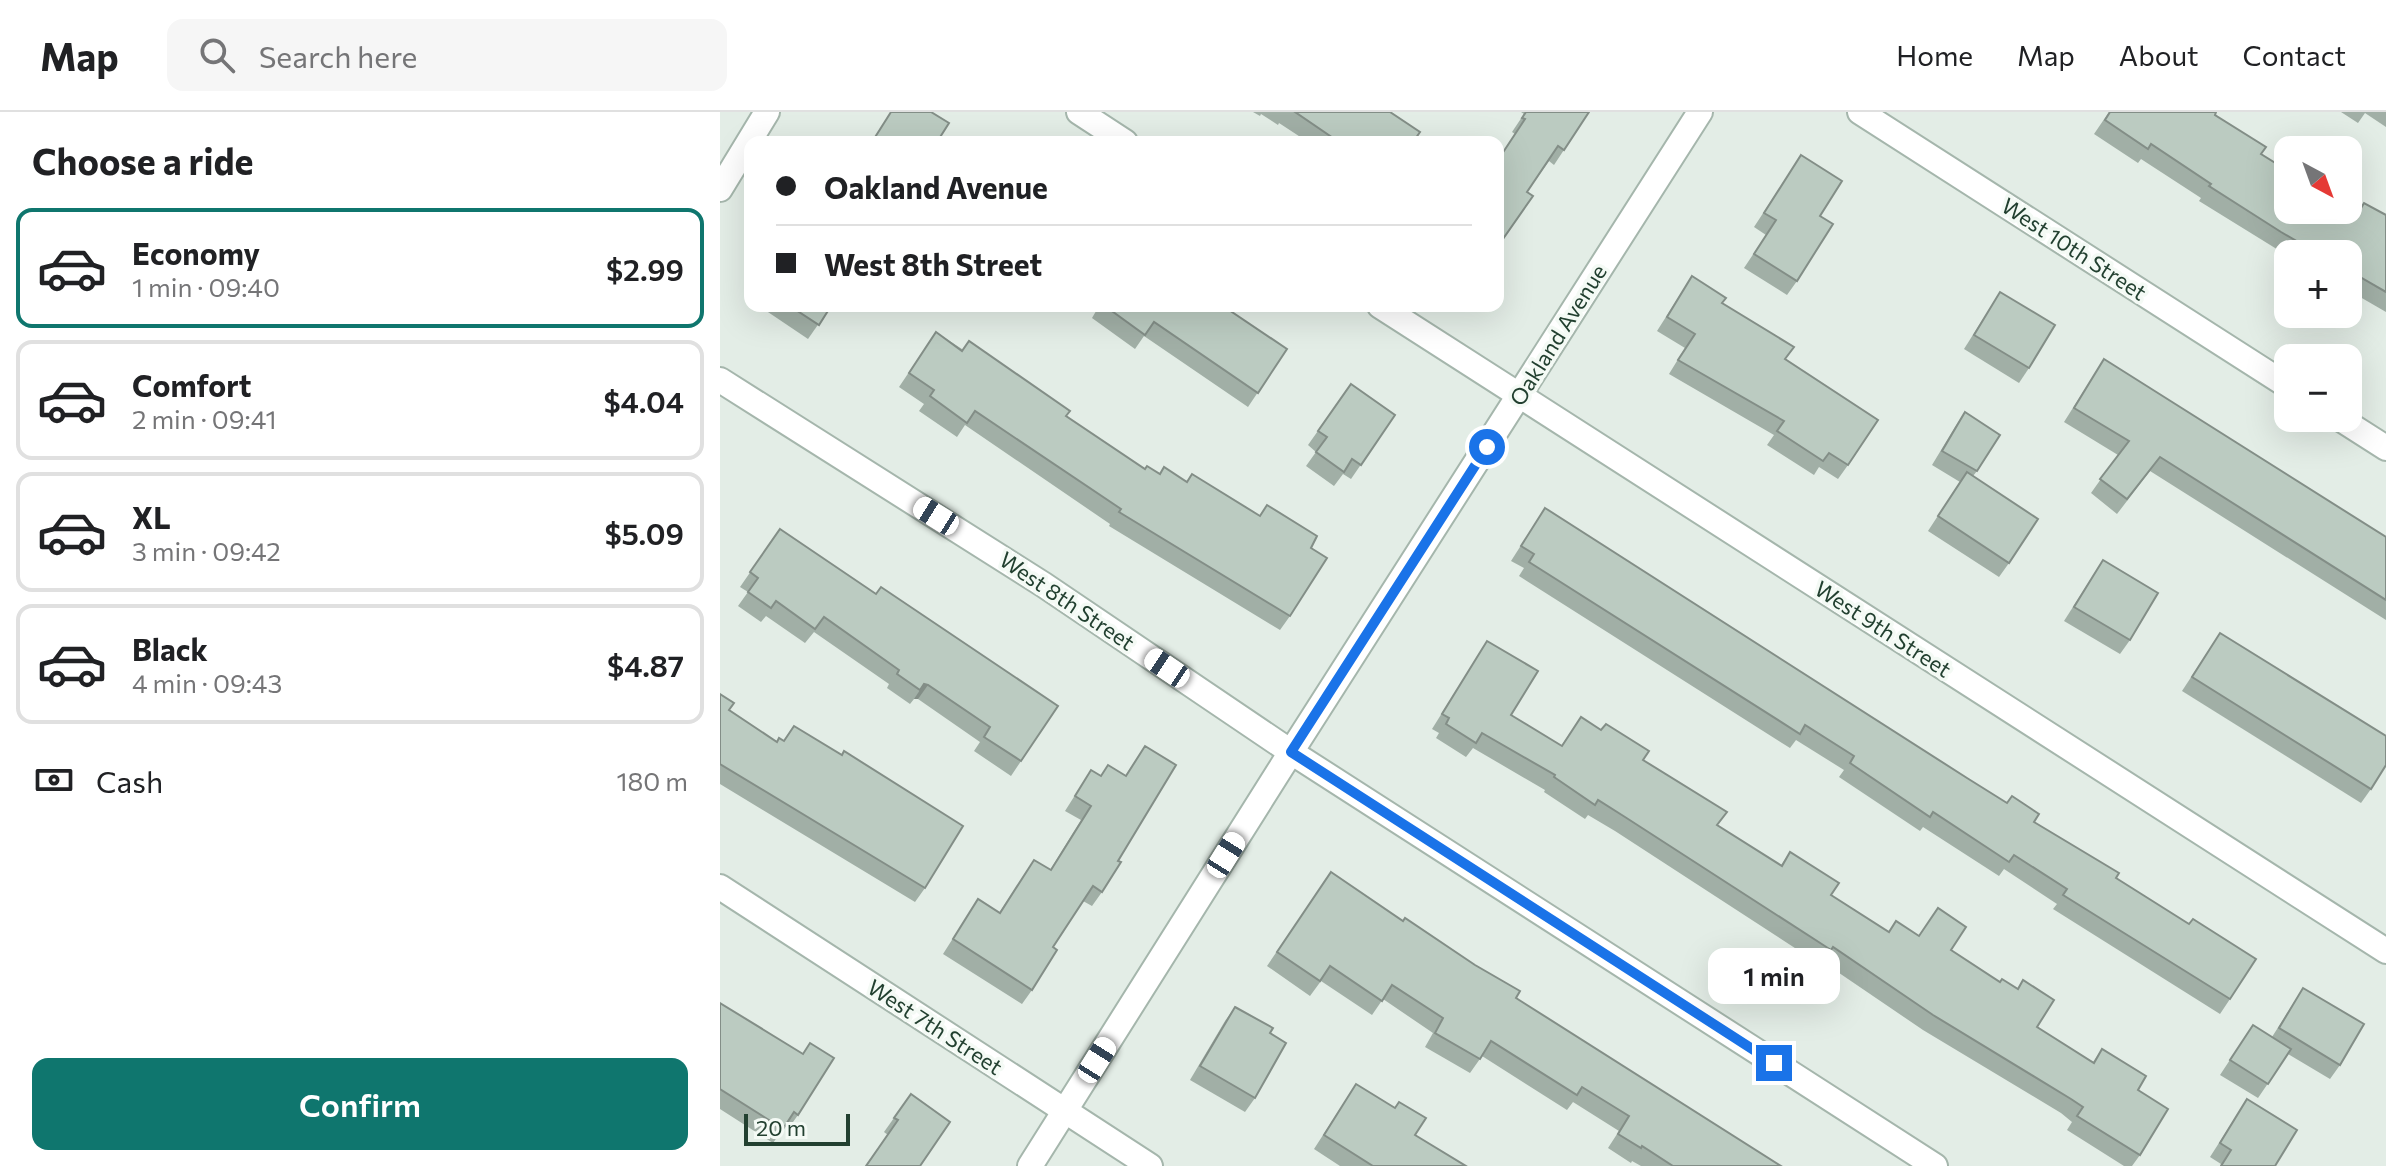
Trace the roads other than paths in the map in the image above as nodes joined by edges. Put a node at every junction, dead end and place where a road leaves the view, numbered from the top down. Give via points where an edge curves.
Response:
1 (767, 112) edge
2 (1079, 112) edge
3 (1700, 112) edge
4 (1860, 112) edge
5 (752, 136) edge
6 (1116, 136) edge
7 (744, 150) edge
8 (720, 189) edge
9 (1389, 312) edge
10 (2274, 377) edge
11 (720, 380) edge
12 (1520, 396) junction
13 (2361, 432) edge
14 (2386, 448) edge
15 (1291, 752) junction
16 (720, 887) edge
17 (2386, 951) edge
18 (1064, 1111) junction
19 (1030, 1166) edge
20 (1150, 1166) edge
21 (1935, 1166) edge

1 - 5 street
2 - 6 street
3 - 12 street, Oakland Avenue
4 - 10 street, West 10th Street
7 - 8 street
9 - 12 street, West 9th Street
11 - 15 street, West 8th Street via 1044,585
12 - 15 street, Oakland Avenue
12 - 17 street, West 9th Street
13 - 14 street
15 - 18 street, Oakland Avenue
15 - 21 street, West 8th Street
16 - 18 street, West 7th Street
18 - 19 street, Oakland Avenue
18 - 20 street, West 7th Street

